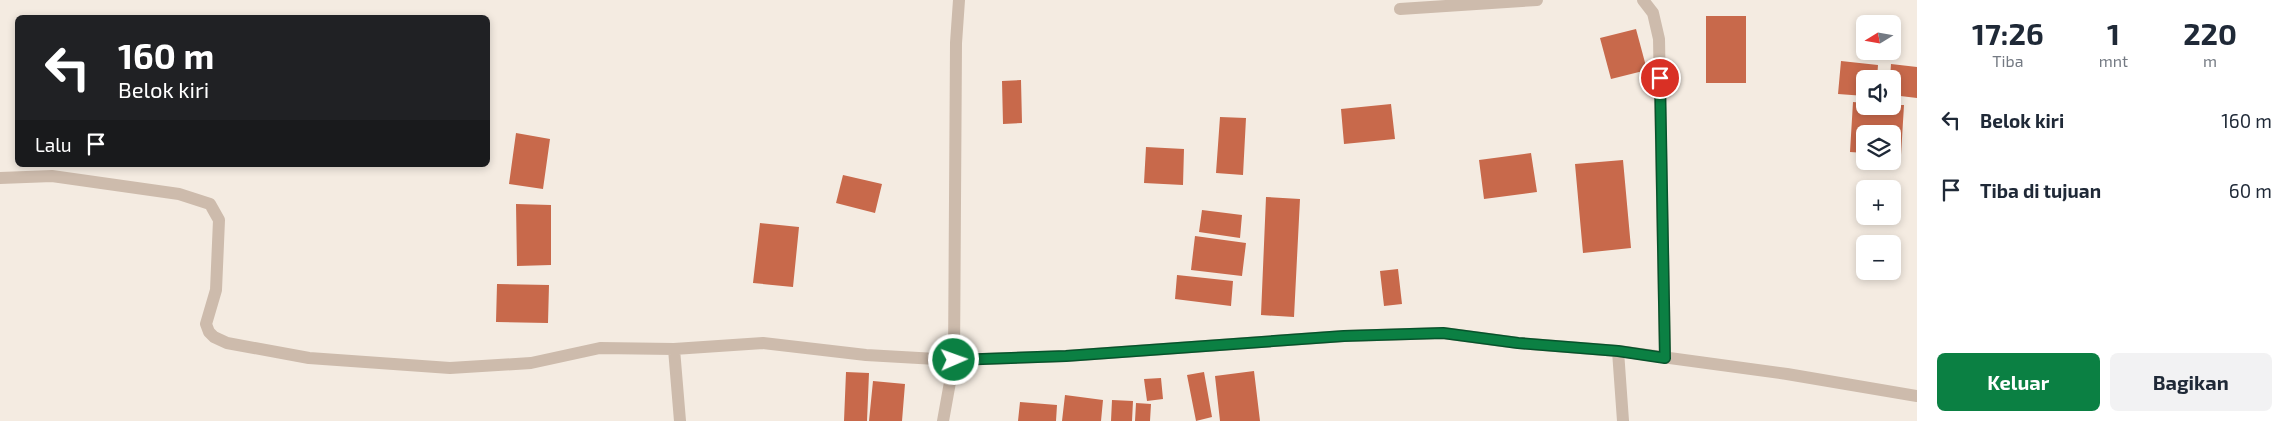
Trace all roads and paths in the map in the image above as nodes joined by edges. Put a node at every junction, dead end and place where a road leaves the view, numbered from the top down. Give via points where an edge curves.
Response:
1 (959, 0) edge
2 (1537, 0) edge
3 (1643, 0) edge
4 (1400, 9) dead end
5 (0, 178) edge
6 (674, 349) junction
7 (1618, 351) junction
8 (1665, 358) junction
9 (954, 360) junction
10 (1917, 396) edge
11 (680, 421) edge
12 (943, 421) edge
13 (1623, 421) edge

1 - 9 street
2 - 4 street
3 - 8 street via 1653,13 1659,38
5 - 6 street via 52,176 179,194 210,204 219,220 216,290 206,324 214,337 227,343 309,358 450,368 531,363 600,348
6 - 9 street via 763,342 866,355
6 - 11 street
7 - 8 street
7 - 9 street via 1443,333
7 - 13 street
8 - 10 street via 1788,374
9 - 12 street

